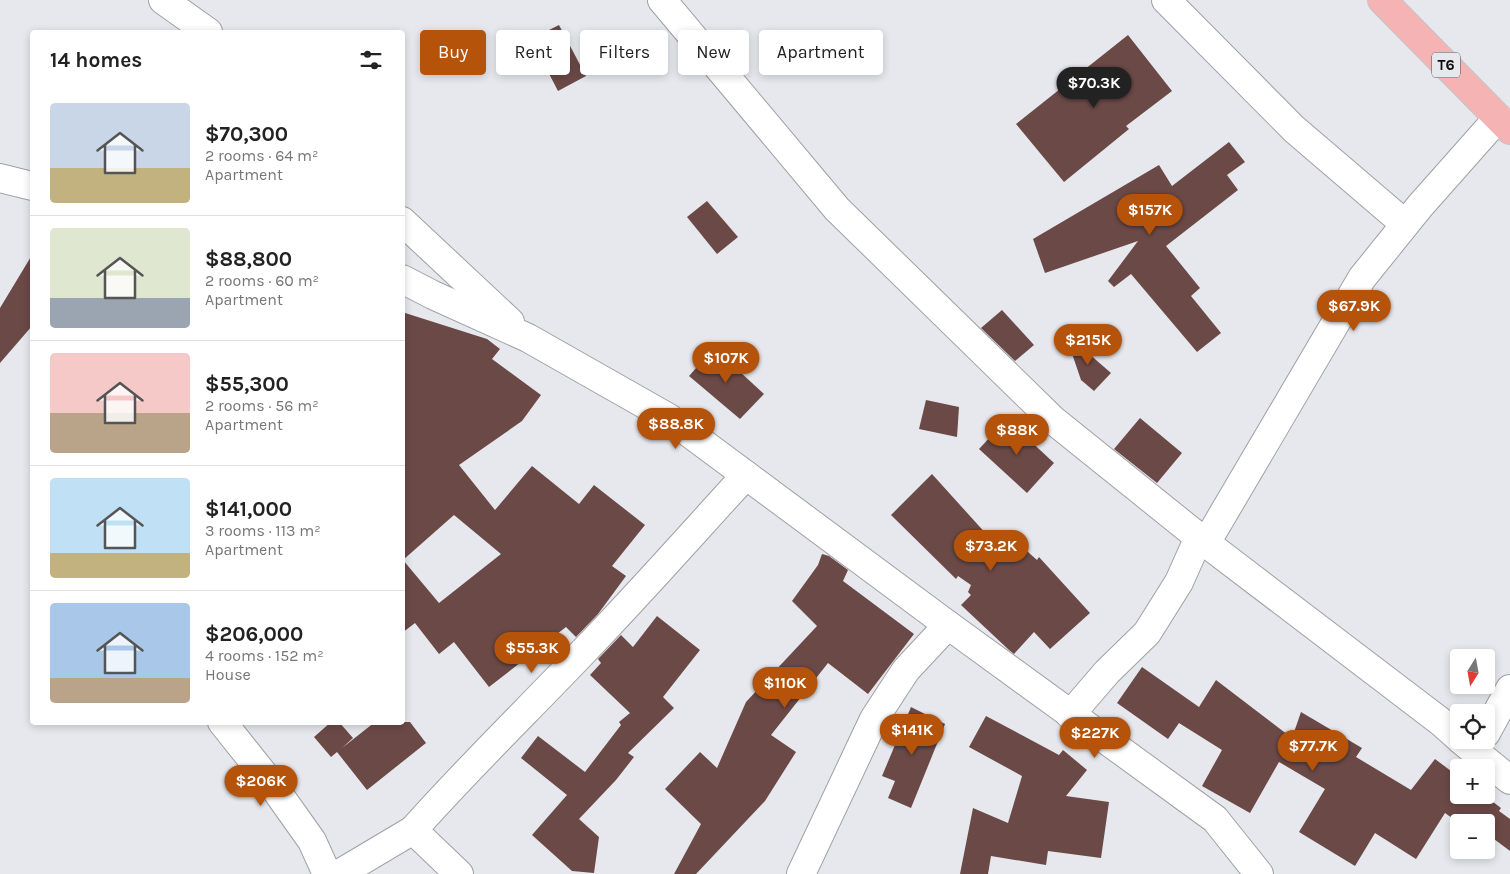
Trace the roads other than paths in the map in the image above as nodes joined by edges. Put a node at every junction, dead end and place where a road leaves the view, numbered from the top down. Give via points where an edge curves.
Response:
1 (163, 0) edge
2 (662, 0) edge
3 (1166, 0) edge
4 (1382, 0) edge
5 (205, 30) edge
6 (1504, 124) edge
7 (0, 178) edge
8 (30, 186) edge
9 (405, 224) edge
10 (1405, 224) junction
11 (405, 281) edge
12 (528, 338) junction
13 (746, 476) junction
14 (1202, 540) junction
15 (948, 625) junction
16 (1510, 689) edge
17 (1495, 710) edge
18 (1070, 715) junction
19 (224, 725) edge
20 (1450, 727) edge
21 (1481, 749) edge
22 (1510, 780) edge
23 (413, 830) junction
24 (327, 874) edge
25 (339, 874) edge
26 (459, 874) edge
27 (801, 874) edge
28 (1259, 874) edge

1 - 5 street
2 - 14 street via 837,209 1053,420
3 - 10 street via 1294,129
4 - 6 highway, T6
6 - 10 street
7 - 8 street
9 - 12 street
10 - 14 street via 1362,278
11 - 12 street
12 - 13 street via 669,418
13 - 15 street
13 - 23 street
14 - 18 street via 1147,633
14 - 20 street
15 - 18 street
15 - 27 street via 906,670 874,719
16 - 17 street
18 - 28 street via 1215,819
19 - 24 street via 312,841
21 - 22 street
23 - 25 street
23 - 26 street

